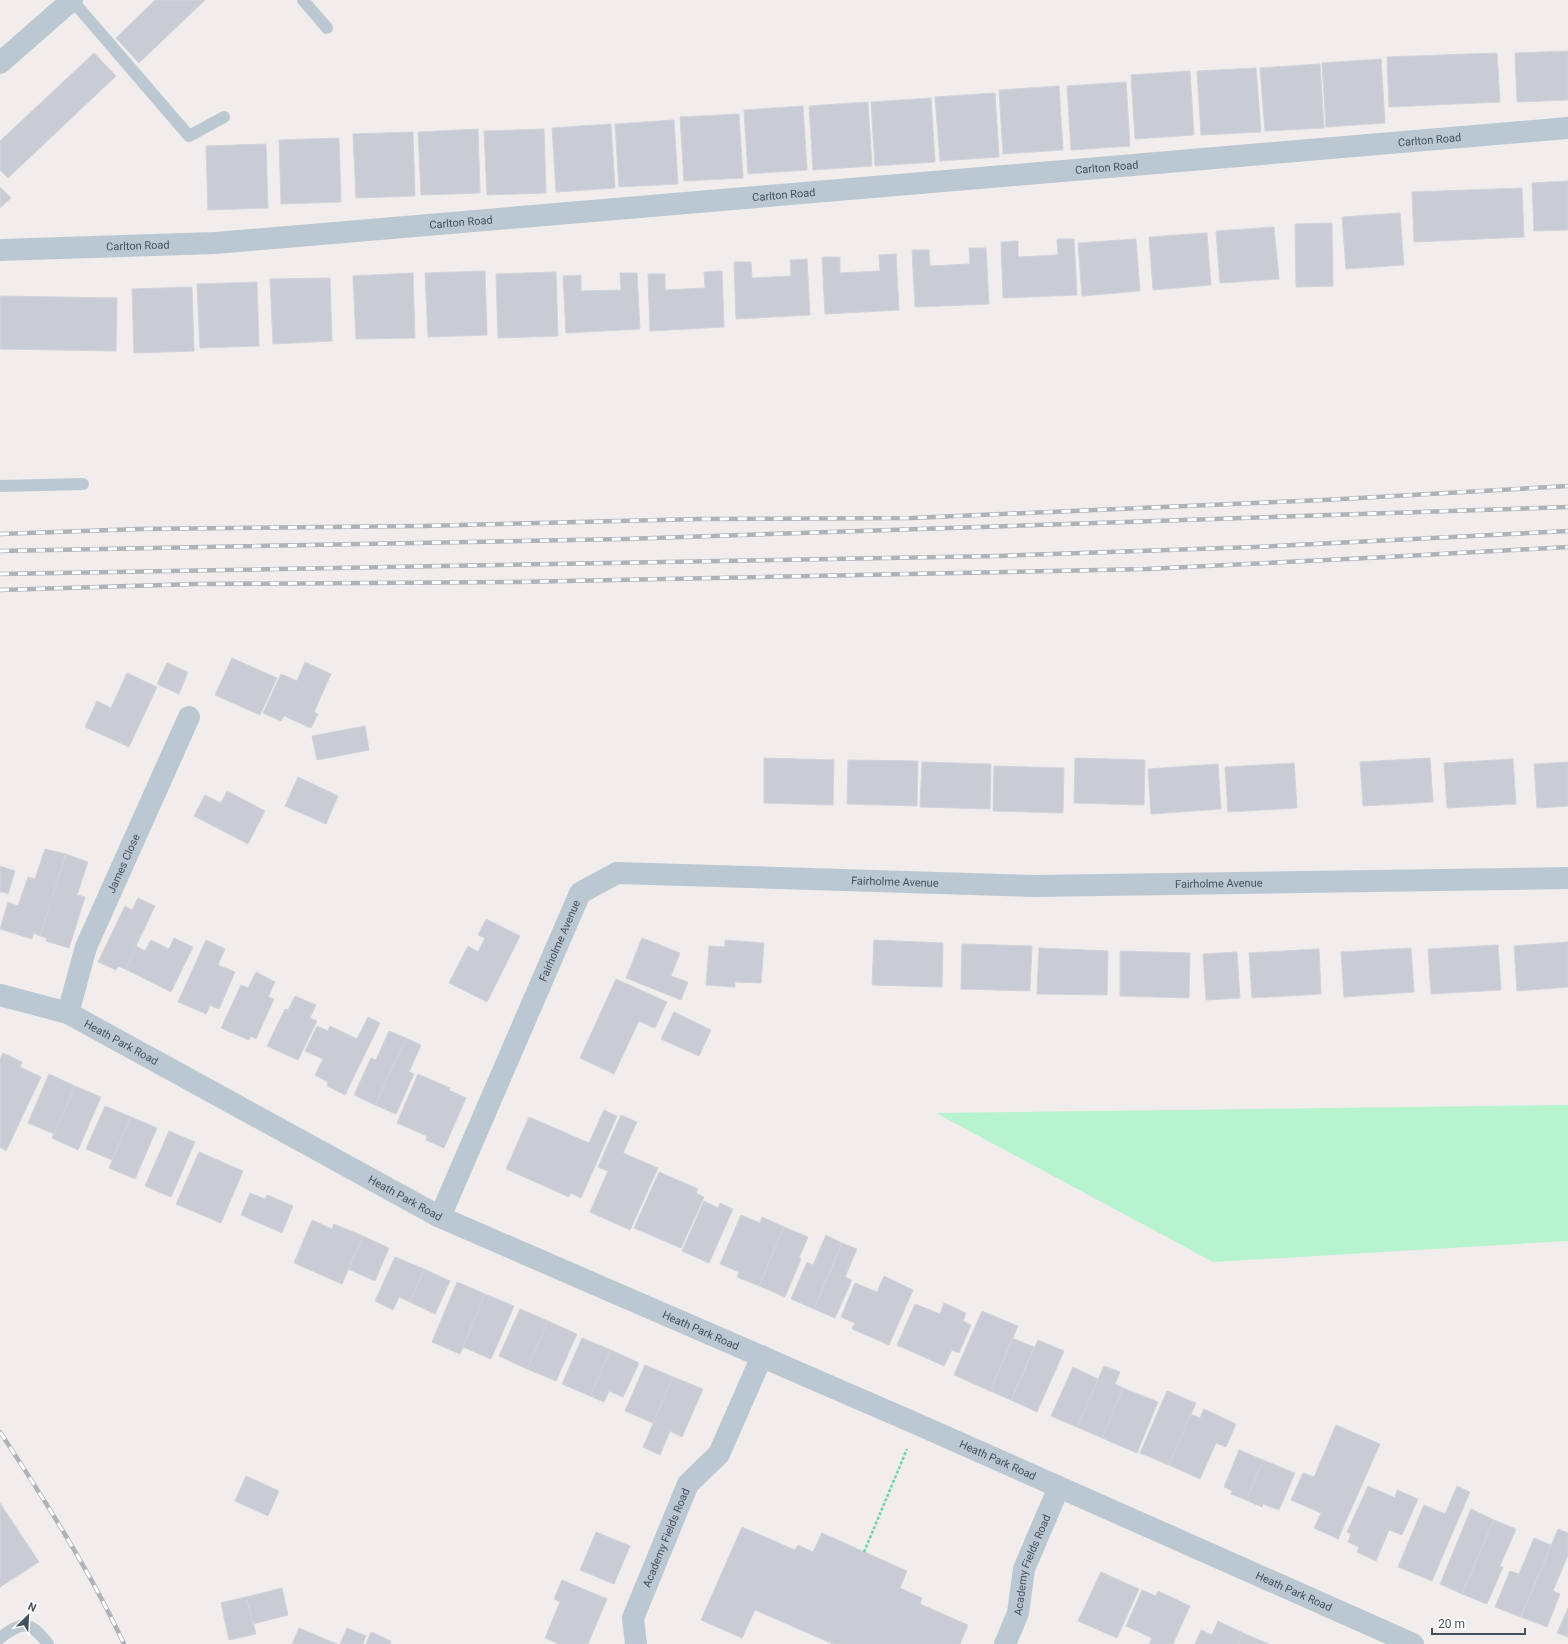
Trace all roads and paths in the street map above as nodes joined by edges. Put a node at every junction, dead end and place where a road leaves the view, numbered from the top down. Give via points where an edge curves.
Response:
1 (72, 0) edge
2 (303, 0) edge
3 (327, 28) dead end
4 (0, 63) edge
5 (224, 117) dead end
6 (1568, 128) edge
7 (0, 250) edge
8 (83, 484) dead end
9 (0, 486) edge
10 (189, 717) dead end
11 (1568, 878) edge
12 (0, 995) edge
13 (68, 1014) junction
14 (440, 1217) junction
15 (762, 1356) junction
16 (917, 1424) junction
17 (1059, 1487) junction
18 (864, 1552) dead end
19 (0, 1638) edge
20 (1401, 1642) edge
21 (48, 1644) edge
22 (636, 1644) edge
23 (1005, 1644) edge

1 - 4 street
1 - 5 lane via 189,136
2 - 3 lane
6 - 7 street, Carlton Road via 215,244
8 - 9 lane
10 - 13 street, James Close via 86,948
11 - 14 street, Fairholme Avenue via 1035,886 617,873 580,893
12 - 13 street, Heath Park Road
13 - 14 street, Heath Park Road
14 - 15 street, Heath Park Road
15 - 16 street, Heath Park Road
15 - 22 street, Academy Fields Road via 719,1454 688,1484 633,1618
16 - 17 street, Heath Park Road
16 - 18 path
17 - 20 street, Heath Park Road
17 - 23 street, Academy Fields Road via 1024,1569 1018,1613
19 - 21 lane via 10,1630 28,1625 38,1631

